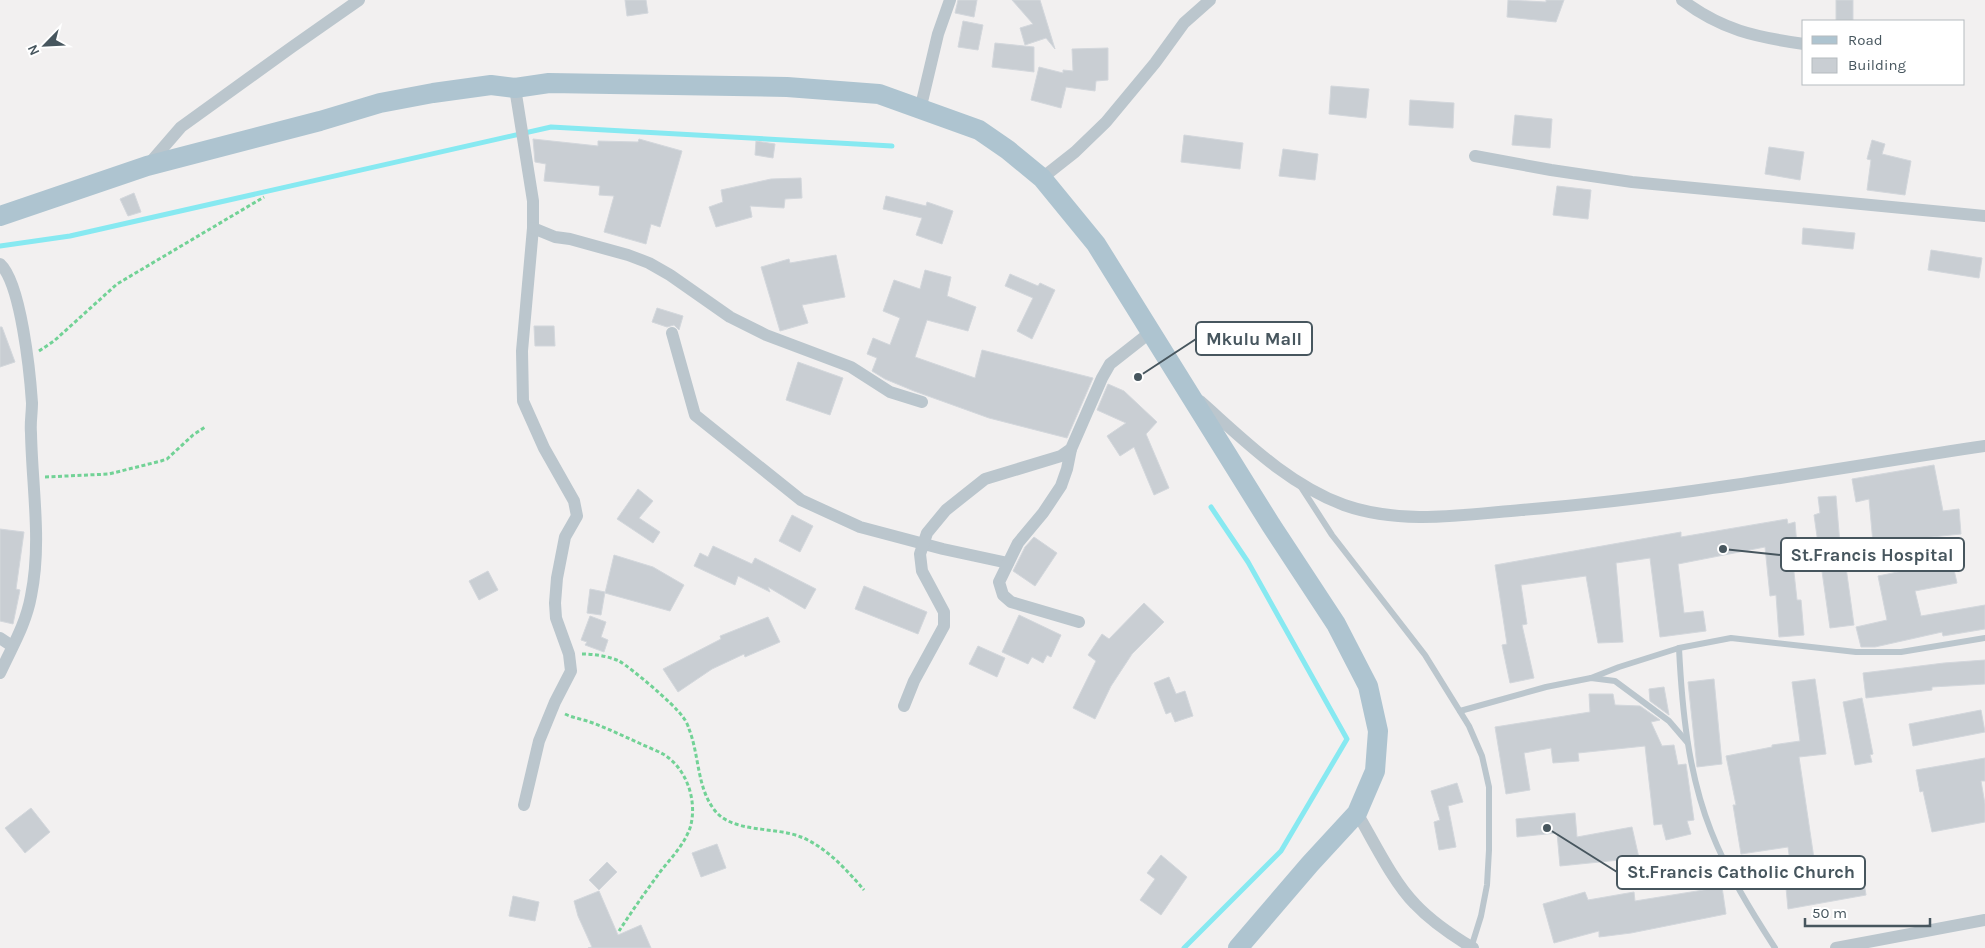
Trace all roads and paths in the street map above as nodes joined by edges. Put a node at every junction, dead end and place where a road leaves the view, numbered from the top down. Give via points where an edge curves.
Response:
1 (359, 0) edge
2 (950, 0) edge
3 (1210, 0) edge
4 (1682, 0) edge
5 (1802, 44) edge
6 (515, 88) junction
7 (920, 110) junction
8 (1475, 156) dead end
9 (147, 166) junction
10 (1042, 178) junction
11 (264, 196) dead end
12 (0, 216) edge
13 (1985, 216) edge
14 (533, 228) junction
15 (0, 264) edge
16 (1152, 331) junction
17 (672, 333) dead end
18 (27, 356) junction
19 (1191, 393) junction
20 (922, 402) dead end
21 (205, 427) dead end
22 (1985, 446) edge
23 (1071, 448) junction
24 (34, 477) junction
25 (1299, 484) junction
26 (923, 544) junction
27 (1008, 563) junction
28 (1079, 622) dead end
29 (0, 638) edge
30 (1985, 638) edge
31 (12, 646) junction
32 (1679, 648) junction
33 (569, 654) junction
34 (0, 673) edge
35 (1591, 678) junction
36 (554, 702) junction
37 (904, 706) dead end
38 (1460, 711) junction
39 (1687, 743) junction
40 (524, 805) dead end
41 (1357, 813) junction
42 (864, 890) dead end
43 (1985, 920) edge
44 (619, 931) dead end
45 (1860, 946) edge
46 (1238, 948) edge
47 (1472, 948) edge
48 (1775, 948) edge
49 (1836, 948) edge

1 - 9 street via 181,128
2 - 7 street via 938,34
3 - 10 street via 1184,23 1106,122
4 - 5 street via 1716,22 1741,32
6 - 7 main road via 549,82 787,87 879,94
6 - 9 main road via 491,85 380,103
6 - 14 street via 533,202
7 - 10 main road via 979,130
8 - 13 street via 1632,182
9 - 12 main road
10 - 16 main road via 1096,244
11 - 18 path via 117,284 45,348
14 - 20 street via 649,263 730,317 766,335 851,367 890,392
14 - 33 street via 522,350 524,401 577,510 562,549 555,603 558,629
15 - 18 street via 10,282 21,317
16 - 19 main road
16 - 23 street via 1110,364
17 - 26 street via 692,408 702,421 801,500 860,527
18 - 24 street
19 - 25 street
19 - 41 main road via 1336,624 1368,686 1378,731 1375,771
21 - 24 path via 162,461 109,474
22 - 25 street via 1622,500 1456,516 1419,518 1382,514 1344,505
23 - 26 street via 1061,456 985,479 934,523
23 - 27 street via 1061,486 1018,543
24 - 31 street via 36,556 32,595 25,624
25 - 38 lane via 1332,535 1425,655
26 - 27 street
26 - 37 street via 920,554 922,572 944,612 944,626
27 - 28 street via 999,582 1003,595 1011,602
29 - 31 street
30 - 32 lane via 1901,652 1856,652 1731,638
31 - 34 street
32 - 35 lane
32 - 39 lane
33 - 36 street via 571,671
33 - 42 path via 594,654 619,662 682,715 697,755 704,792 720,816 738,826 802,837 844,868
35 - 38 lane
35 - 39 lane via 1614,681 1669,721
36 - 40 street via 539,741
36 - 44 path via 571,717 609,729 672,760 689,785 690,827 672,858
38 - 47 lane via 1482,756 1489,787 1487,885
39 - 48 lane via 1710,830 1743,897
41 - 46 main road
41 - 47 street via 1414,904
43 - 45 street
45 - 49 street

